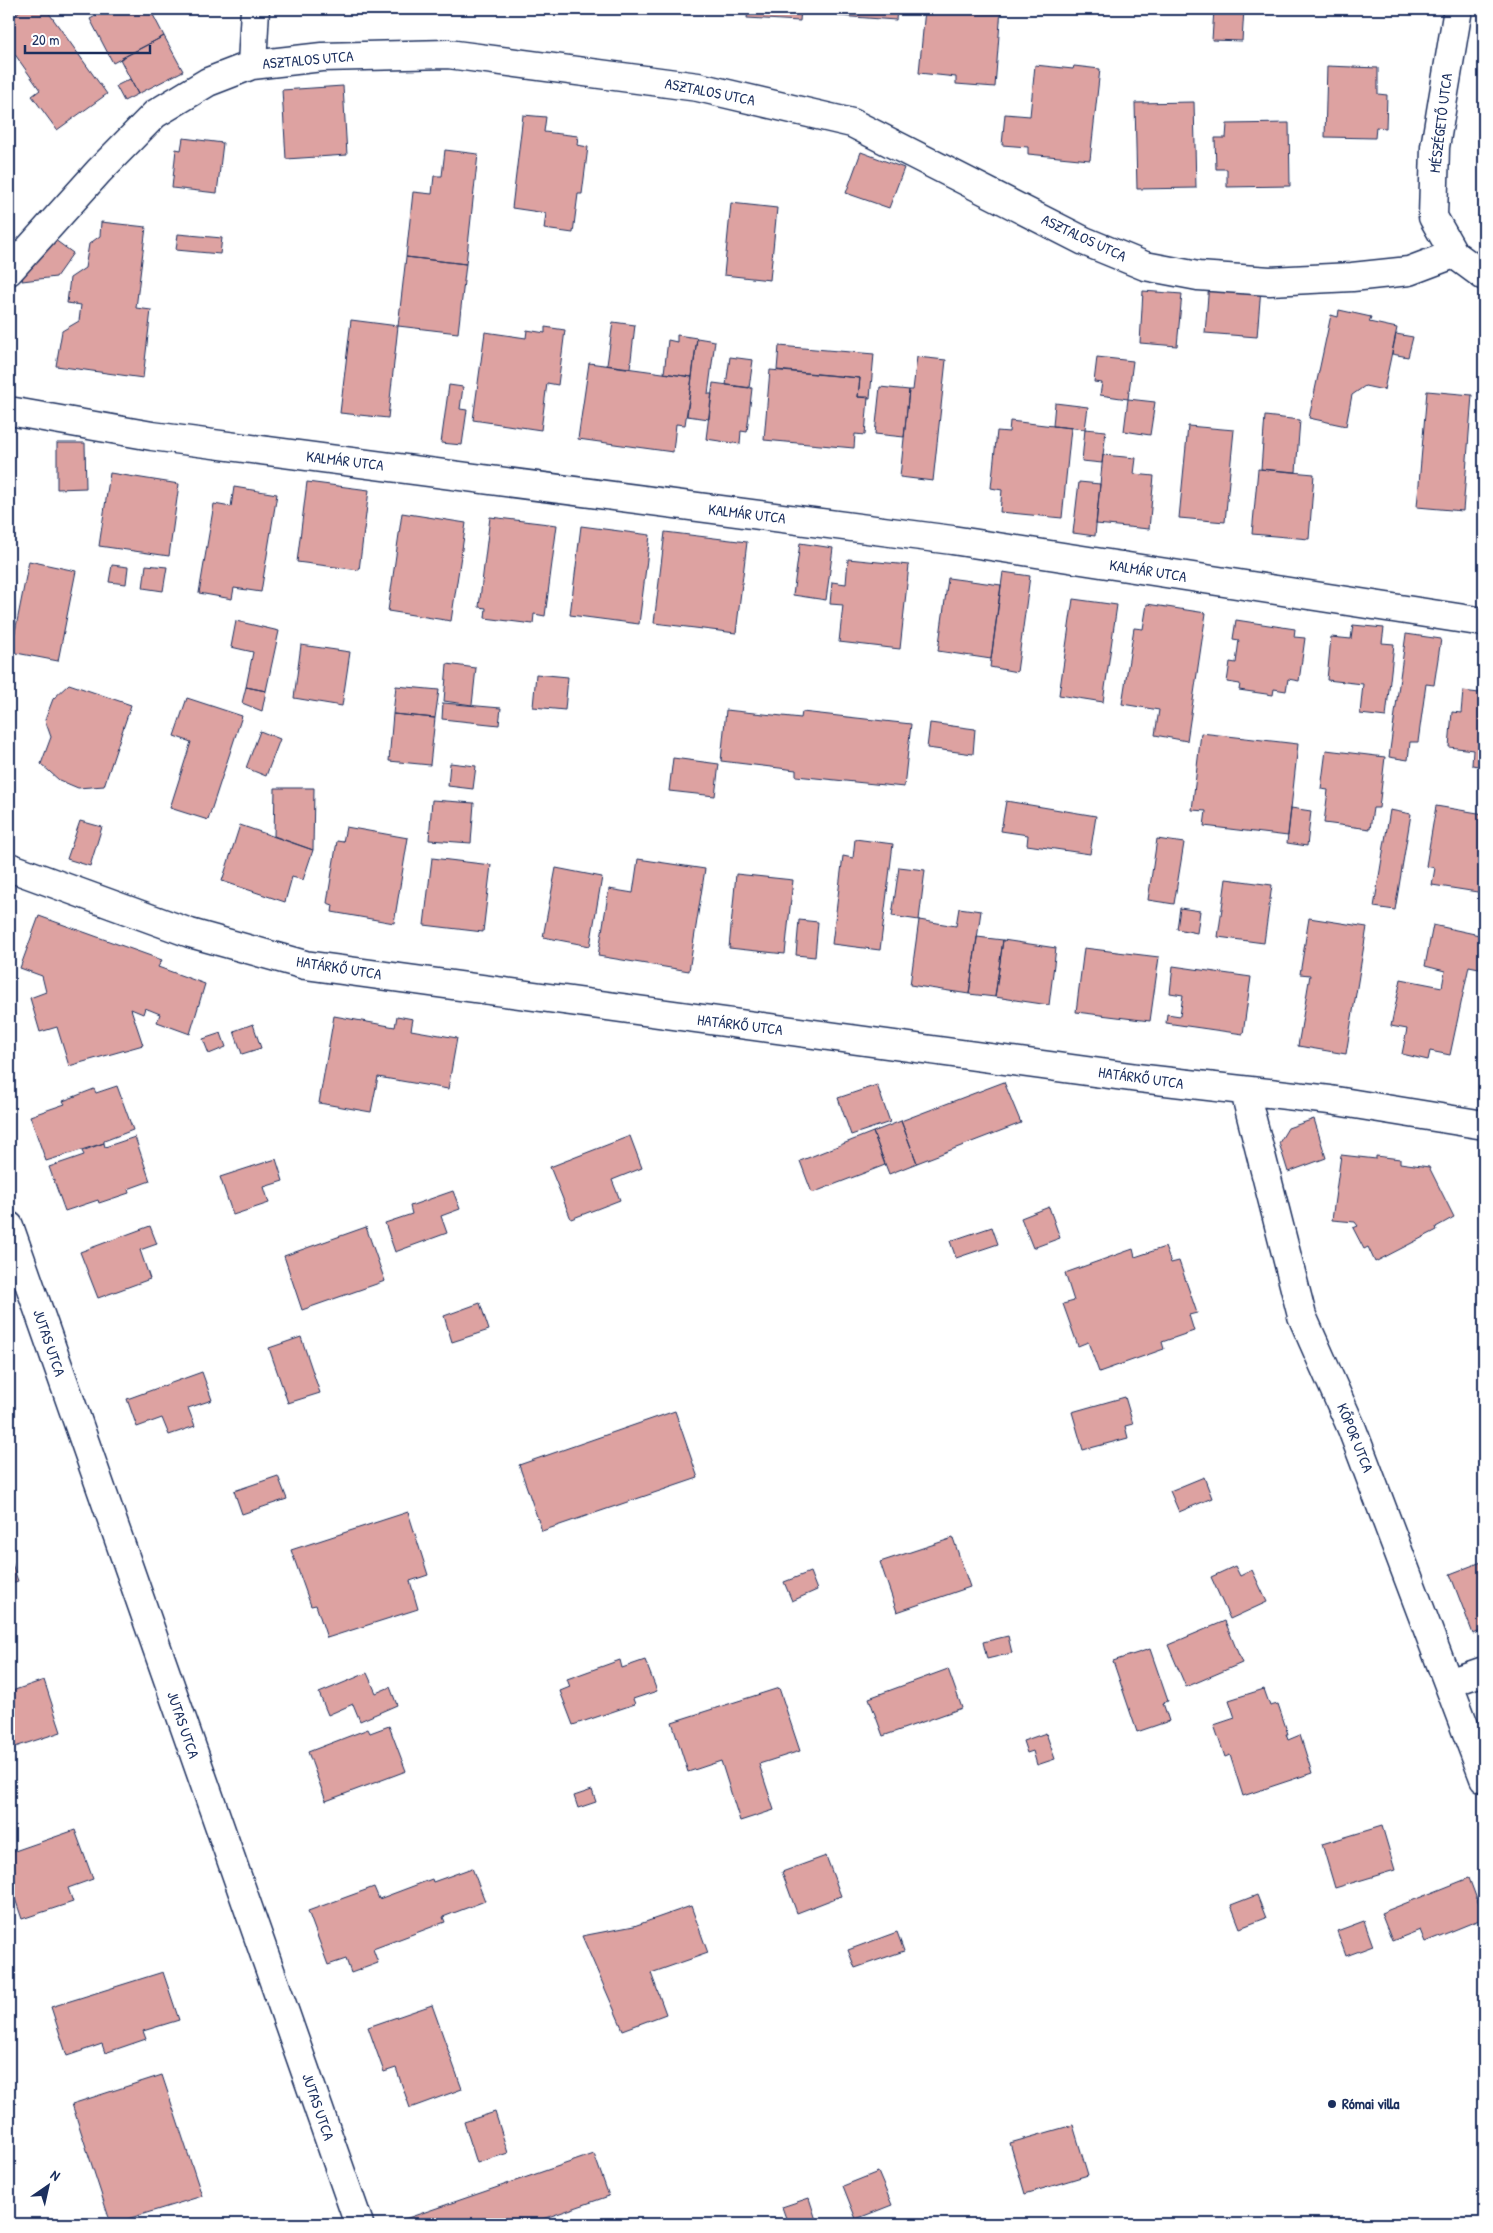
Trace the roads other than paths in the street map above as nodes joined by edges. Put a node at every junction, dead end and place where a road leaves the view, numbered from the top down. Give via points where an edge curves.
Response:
1 (255, 9) edge
2 (1458, 9) edge
3 (252, 65) junction
4 (1454, 254) junction
5 (9, 271) edge
6 (1484, 276) edge
7 (9, 411) edge
8 (1484, 622) edge
9 (9, 867) edge
10 (1245, 1092) junction
11 (1484, 1125) edge
12 (9, 1226) edge
13 (1484, 1671) edge
14 (1449, 1684) junction
15 (1484, 1778) edge
16 (359, 2224) edge

1 - 3 street
2 - 4 street, MÉSZÉGETŐ UTCA via 1435,147 1433,217
3 - 4 street, ASZTALOS UTCA via 322,57 448,54 698,87 852,123 1084,240 1145,266 1198,276 1270,281 1352,277 1409,271
3 - 5 street, ASZTALOS UTCA via 208,82 155,114
4 - 6 street, MÉSZÉGETŐ UTCA
7 - 8 street, KALMÁR UTCA via 152,436 952,540
9 - 10 street, HATÁRKŐ UTCA via 190,933 305,965
10 - 11 street, HATÁRKŐ UTCA via 1330,1100
10 - 14 street, KŐPOR UTCA via 1302,1316 1352,1429
12 - 16 street, JUTAS UTCA
13 - 14 street
14 - 15 street, KŐPOR UTCA

